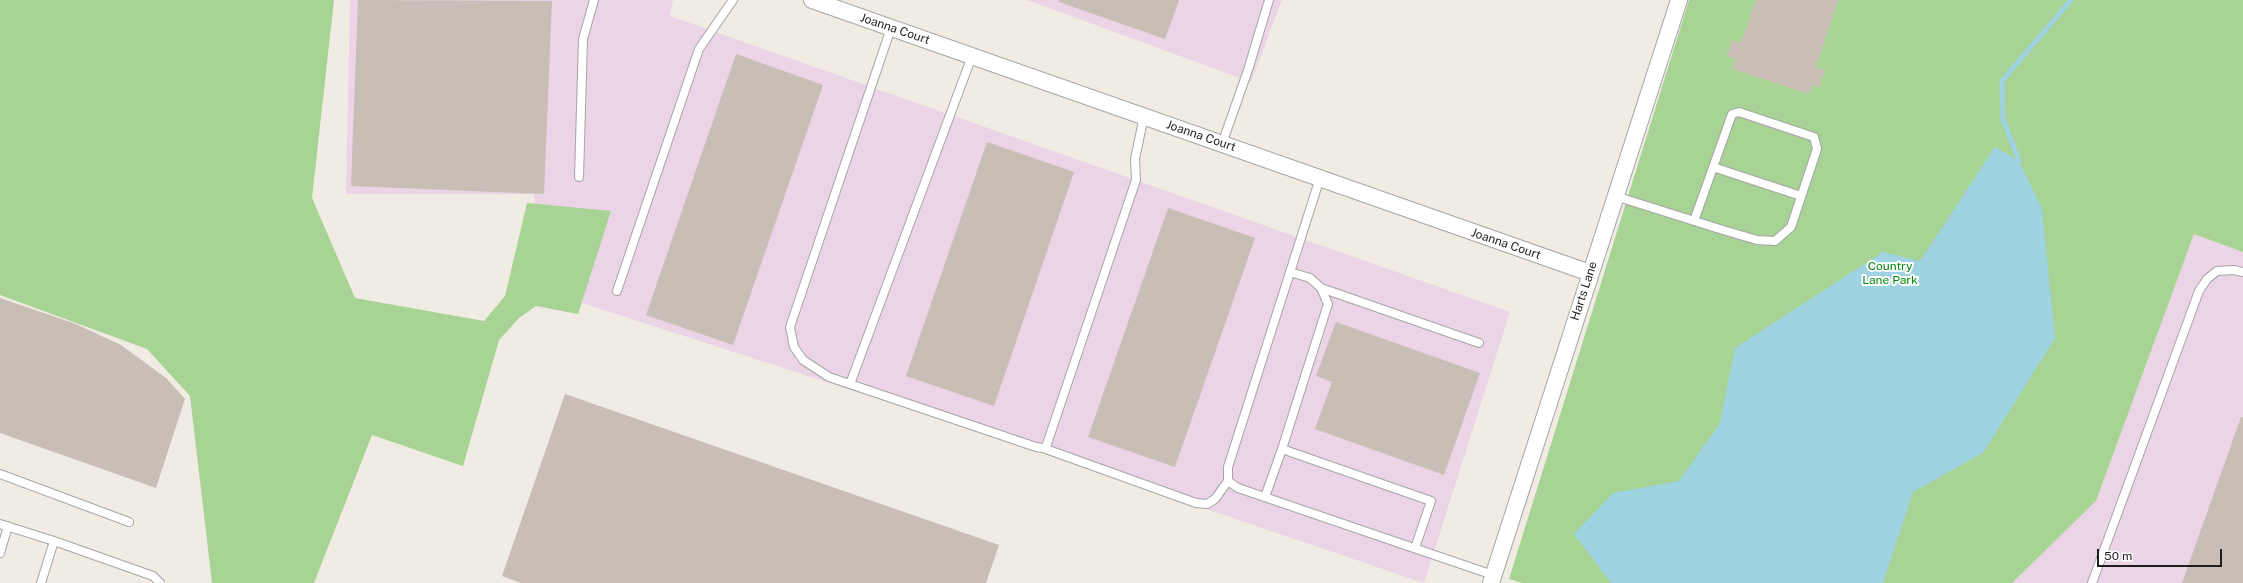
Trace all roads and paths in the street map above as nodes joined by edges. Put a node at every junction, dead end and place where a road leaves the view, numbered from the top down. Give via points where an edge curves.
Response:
1 (594, 0) edge
2 (733, 0) edge
3 (812, 0) edge
4 (1269, 0) edge
5 (1679, 0) edge
6 (891, 28) junction
7 (972, 56) junction
8 (1144, 116) junction
9 (1222, 144) junction
10 (1713, 167) junction
11 (579, 177) dead end
12 (1320, 178) junction
13 (1615, 196) junction
14 (1802, 196) junction
15 (1694, 221) junction
16 (1290, 272) junction
17 (2243, 272) edge
18 (1590, 273) junction
19 (1321, 288) junction
20 (617, 291) dead end
21 (1479, 343) dead end
22 (850, 384) junction
23 (1043, 448) junction
24 (1282, 449) junction
25 (0, 474) edge
26 (1228, 481) junction
27 (1265, 497) junction
28 (129, 522) dead end
29 (0, 524) edge
30 (8, 526) junction
31 (54, 541) junction
32 (1415, 548) junction
33 (0, 553) edge
34 (1492, 579) edge
35 (41, 583) edge
36 (160, 583) edge
37 (2092, 583) edge

1 - 11 lane via 582,39
2 - 20 lane via 699,49
3 - 6 street, Joanna Court
4 - 9 lane
5 - 13 street, Harts Lane
6 - 7 street, Joanna Court
6 - 22 lane via 790,327 794,347 803,360 823,374
7 - 8 street, Joanna Court
7 - 22 lane
8 - 9 street, Joanna Court
8 - 23 lane via 1135,159 1136,180 1049,442
9 - 12 street, Joanna Court
10 - 14 lane
10 - 14 lane via 1732,114 1740,112 1814,137 1817,149
10 - 15 lane
12 - 16 lane
12 - 18 street, Joanna Court
13 - 15 lane
13 - 18 street, Harts Lane
14 - 15 lane via 1791,227 1775,241 1757,240
16 - 19 lane via 1310,278
16 - 26 lane via 1228,466
17 - 37 lane via 2217,271 2207,279 2199,291
18 - 34 street, Harts Lane
19 - 21 lane
19 - 24 lane via 1328,304
22 - 23 lane
23 - 26 lane via 1207,504 1215,499
24 - 27 lane
24 - 32 lane via 1432,502
25 - 28 lane
26 - 27 lane via 1238,488
27 - 32 lane
29 - 30 lane
30 - 31 lane
30 - 33 lane
31 - 35 lane
31 - 36 lane via 153,576
32 - 34 lane

